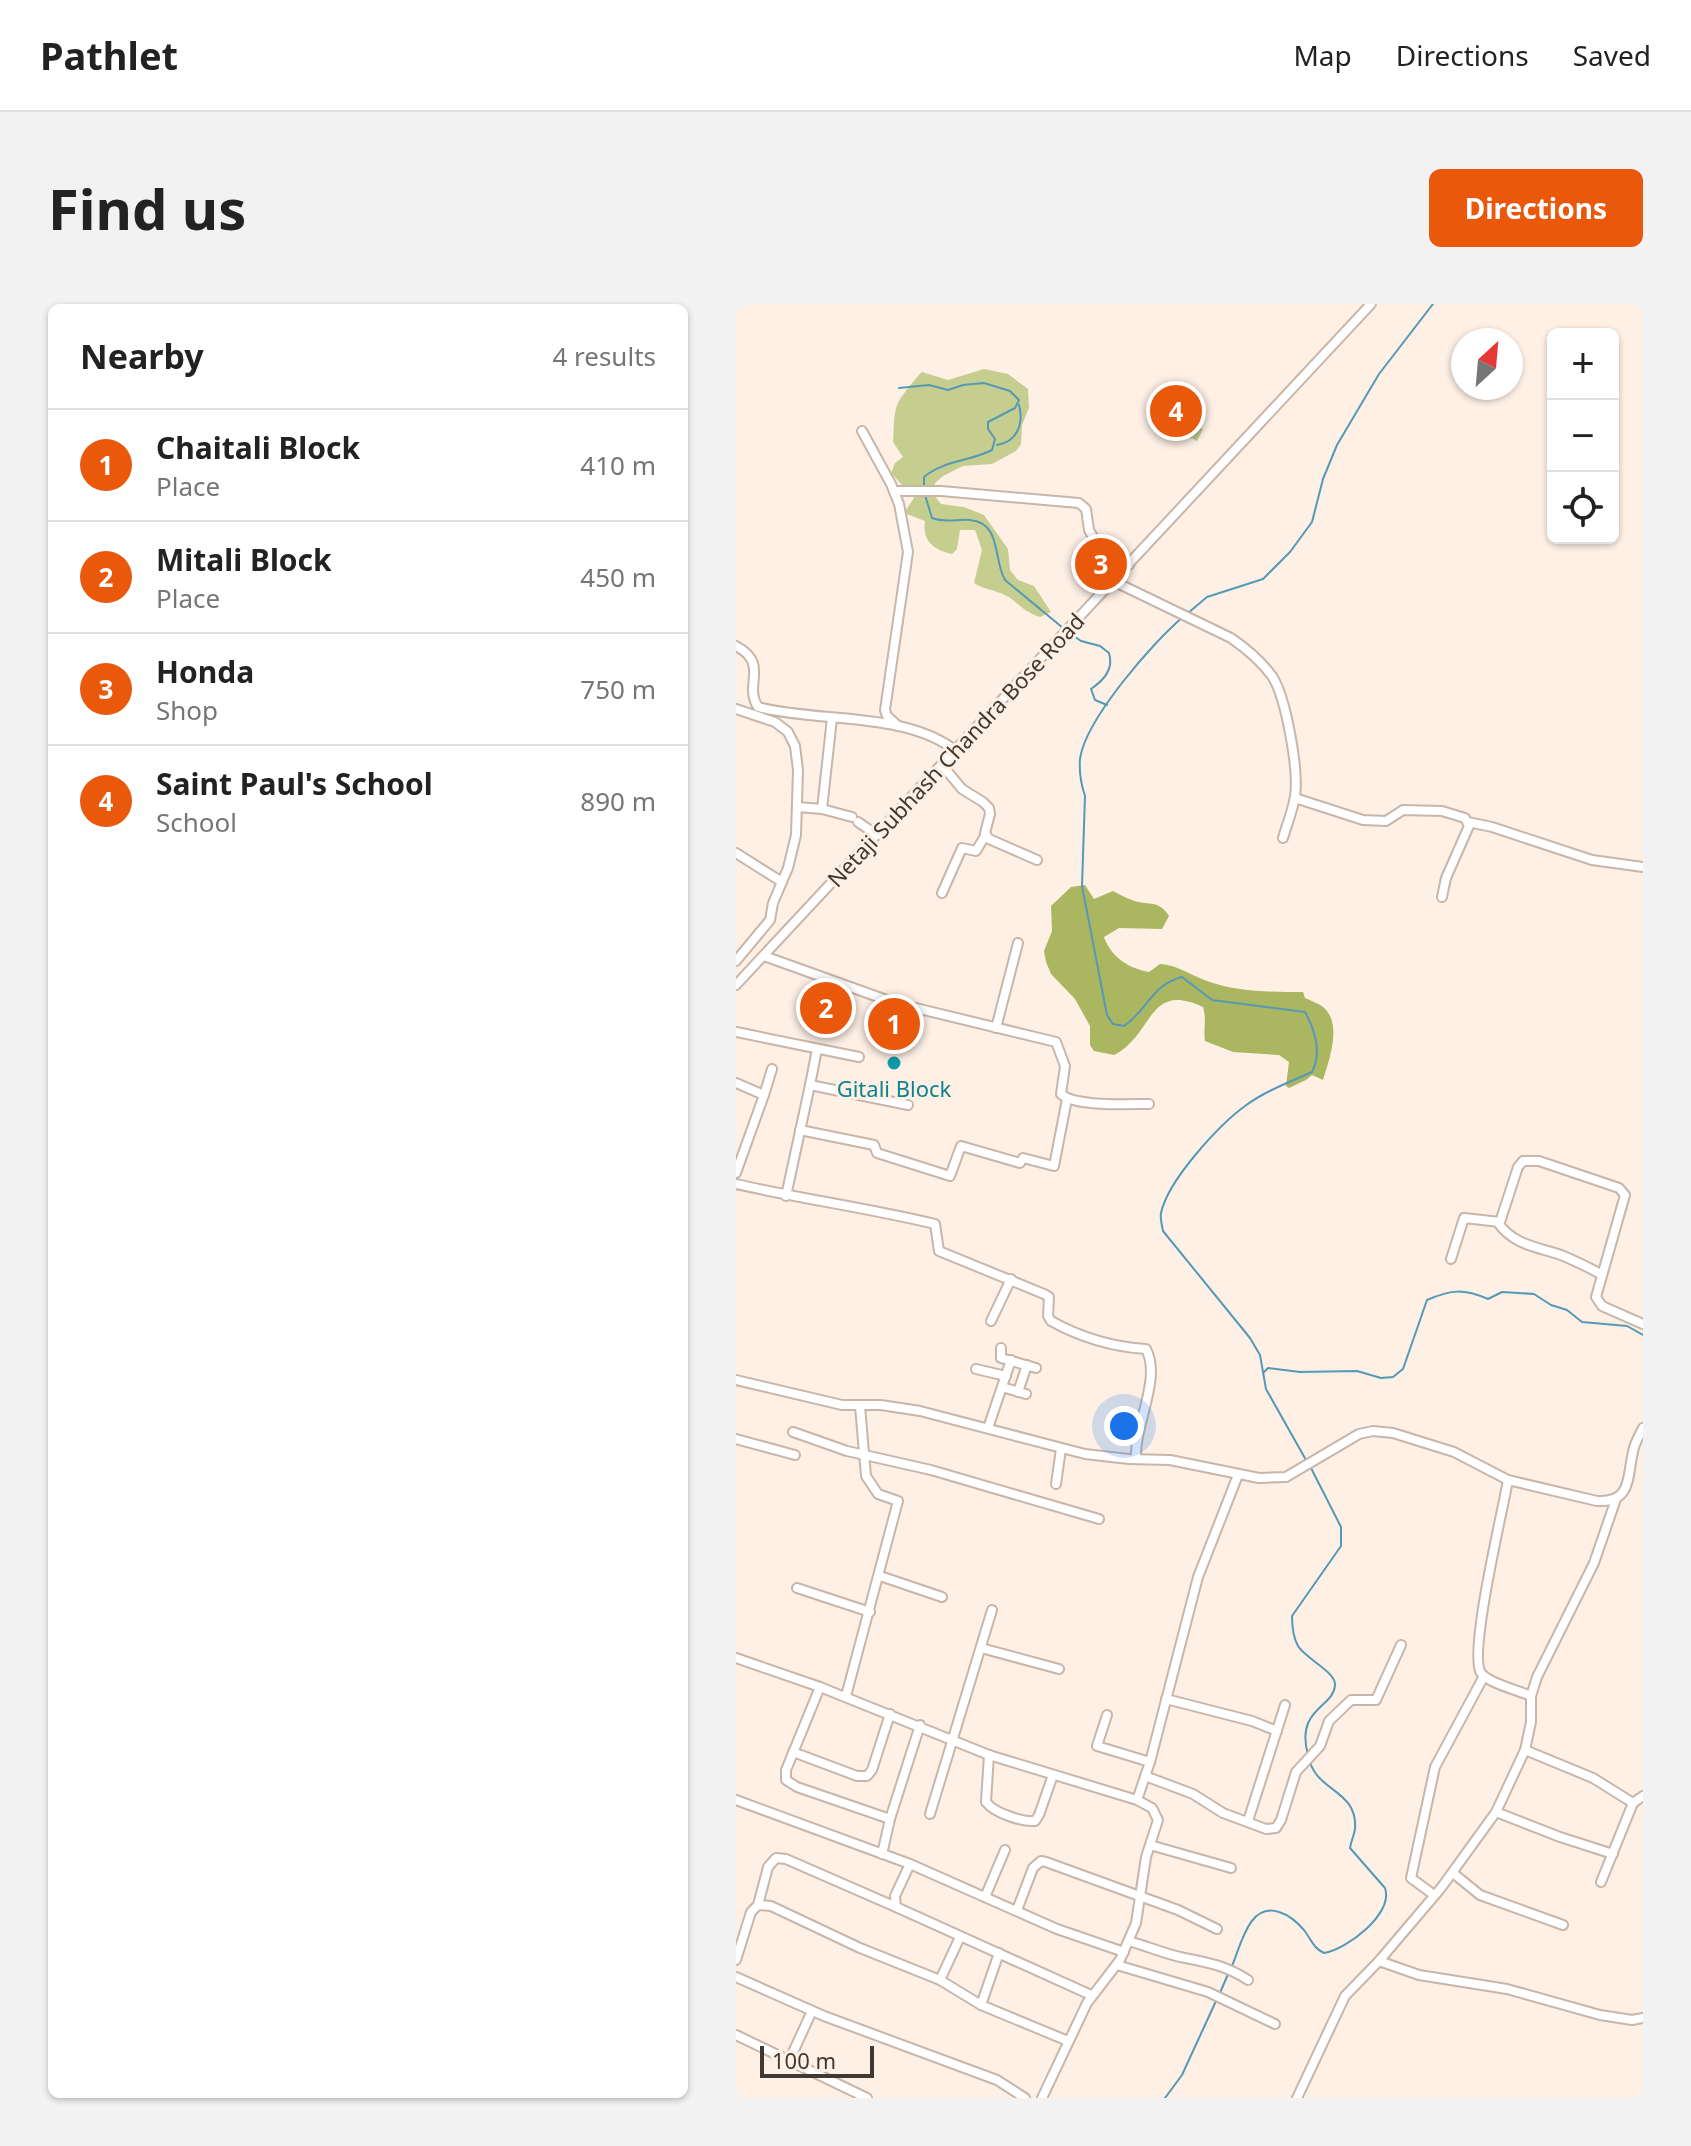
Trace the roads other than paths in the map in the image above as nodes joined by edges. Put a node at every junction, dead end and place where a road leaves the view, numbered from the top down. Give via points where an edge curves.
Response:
1 (1371, 304) edge
2 (862, 431) dead end
3 (894, 491) junction
4 (1129, 565) junction
5 (1113, 581) junction
6 (736, 646) edge
7 (736, 709) edge
8 (885, 710) junction
9 (832, 718) junction
10 (883, 724) junction
11 (898, 726) junction
12 (956, 751) junction
13 (942, 765) junction
14 (1295, 798) junction
15 (797, 807) junction
16 (822, 809) junction
17 (1468, 822) junction
18 (877, 835) junction
19 (985, 836) junction
20 (1283, 838) dead end
21 (736, 853) edge
22 (1037, 860) dead end
23 (1643, 867) edge
24 (782, 882) junction
25 (942, 893) dead end
26 (1442, 897) dead end
27 (770, 920) junction
28 (787, 932) junction
29 (1018, 943) dead end
30 (764, 956) junction
31 (736, 961) edge
32 (736, 985) edge
33 (996, 1028) junction
34 (736, 1032) edge
35 (817, 1049) junction
36 (859, 1057) dead end
37 (772, 1069) dead end
38 (736, 1083) edge
39 (810, 1085) junction
40 (764, 1095) junction
41 (1067, 1099) junction
42 (1149, 1104) dead end
43 (908, 1105) dead end
44 (800, 1130) junction
45 (736, 1173) edge
46 (736, 1184) edge
47 (786, 1196) junction
48 (1498, 1223) junction
49 (1451, 1259) dead end
50 (1602, 1275) junction
51 (1011, 1279) junction
52 (991, 1321) dead end
53 (1643, 1324) edge
54 (1001, 1348) dead end
55 (1011, 1360) junction
56 (976, 1369) dead end
57 (1006, 1376) junction
58 (736, 1380) edge
59 (1002, 1387) junction
60 (860, 1406) junction
61 (988, 1428) junction
62 (1643, 1428) edge
63 (793, 1432) dead end
64 (736, 1439) edge
65 (1061, 1449) junction
66 (795, 1455) dead end
67 (862, 1455) junction
68 (1136, 1459) junction
69 (1238, 1475) junction
70 (1508, 1480) junction
71 (1056, 1484) dead end
72 (1616, 1499) junction
73 (1099, 1519) dead end
74 (880, 1576) junction
75 (797, 1588) dead end
76 (942, 1597) dead end
77 (992, 1610) dead end
78 (870, 1612) junction
79 (1401, 1645) dead end
80 (981, 1648) junction
81 (737, 1662) edge
82 (1059, 1669) dead end
83 (1484, 1676) junction
84 (820, 1687) junction
85 (846, 1696) junction
86 (1531, 1696) junction
87 (1166, 1699) junction
88 (1285, 1705) dead end
89 (890, 1714) junction
90 (1107, 1715) dead end
91 (920, 1725) junction
92 (1277, 1731) junction
93 (953, 1740) junction
94 (1525, 1750) junction
95 (793, 1752) junction
96 (989, 1755) junction
97 (1150, 1762) junction
98 (1053, 1775) junction
99 (1145, 1776) junction
100 (1643, 1796) edge
101 (736, 1800) edge
102 (1137, 1800) junction
103 (1633, 1803) junction
104 (1496, 1812) junction
105 (930, 1814) dead end
106 (890, 1819) junction
107 (1248, 1821) junction
108 (1150, 1845) junction
109 (1005, 1850) dead end
110 (882, 1854) junction
111 (1613, 1854) junction
112 (910, 1864) junction
113 (1231, 1868) dead end
114 (1453, 1873) junction
115 (1601, 1882) dead end
116 (1434, 1895) junction
117 (985, 1897) junction
118 (1142, 1898) junction
119 (758, 1905) junction
120 (896, 1907) junction
121 (1017, 1910) junction
122 (1563, 1925) dead end
123 (1217, 1929) dead end
124 (960, 1937) junction
125 (1129, 1941) junction
126 (1124, 1952) junction
127 (999, 1953) junction
128 (736, 1960) edge
129 (1379, 1961) junction
130 (1117, 1965) junction
131 (736, 1977) edge
132 (940, 1980) junction
133 (1248, 1980) dead end
134 (1091, 1995) junction
135 (981, 2005) junction
136 (812, 2011) junction
137 (1643, 2018) edge
138 (1275, 2024) dead end
139 (736, 2035) edge
140 (1068, 2041) junction
141 (789, 2061) junction
142 (867, 2098) edge
143 (1025, 2098) edge
144 (1042, 2098) edge
145 (1297, 2098) edge

1 - 4 street, Netaji Subhash Chandra Bose Road
2 - 3 street
3 - 4 street via 1081,504 1094,539
3 - 8 street via 908,552
4 - 5 street, Netaji Subhash Chandra Bose Road
5 - 12 street, Netaji Subhash Chandra Bose Road
5 - 14 street via 1247,649 1273,678 1295,764
6 - 9 street via 755,664 755,702 762,708
7 - 15 street via 788,732 796,754
8 - 10 street
8 - 11 street
9 - 10 street
9 - 16 street
10 - 11 street
11 - 12 street
12 - 13 street, Netaji Subhash Chandra Bose Road
13 - 18 street, Netaji Subhash Chandra Bose Road
13 - 19 street via 962,789 989,808
14 - 17 street via 1363,820 1383,822 1403,810 1430,810
14 - 20 street
15 - 16 street
15 - 24 street via 796,835
16 - 18 street via 855,819
17 - 23 street via 1592,860
17 - 26 street
18 - 28 street, Netaji Subhash Chandra Bose Road
19 - 22 street
19 - 25 street via 976,851 962,848
21 - 24 street
24 - 27 street
27 - 28 street
27 - 31 street
28 - 30 street, Netaji Subhash Chandra Bose Road
29 - 33 street
30 - 32 street, Netaji Subhash Chandra Bose Road
30 - 33 street via 895,1003
33 - 41 street via 1058,1044 1065,1066 1061,1094
34 - 35 street
35 - 36 street
35 - 39 street
37 - 40 street
38 - 40 street
39 - 43 street
39 - 44 street
40 - 45 street
41 - 42 street
41 - 44 street via 1054,1166 1023,1158 1020,1163 961,1146 950,1176 877,1153 874,1145
44 - 47 street
46 - 47 street
47 - 51 street via 935,1224 939,1251
48 - 49 street via 1464,1218
48 - 50 street via 1522,1244 1567,1257
48 - 50 street via 1523,1161 1539,1161 1619,1188 1625,1195
50 - 53 street via 1596,1297 1602,1306
51 - 52 street
51 - 68 street via 1049,1297 1048,1316 1057,1324 1148,1351 1150,1391 1137,1429
54 - 55 street via 1001,1358
55 - 57 street
55 - 59 street via 1032,1367 1022,1393
56 - 57 street
57 - 59 street
58 - 60 street
59 - 61 street
60 - 61 street via 920,1411
60 - 67 street
61 - 65 street
62 - 72 street via 1629,1481
63 - 67 street
64 - 66 street
65 - 68 street
65 - 71 street
67 - 73 street
67 - 74 street via 872,1487 898,1501
68 - 69 street via 1170,1460
69 - 70 street via 1290,1475 1354,1436 1379,1431 1454,1452
69 - 87 street via 1202,1563
70 - 72 street via 1584,1499
70 - 83 street via 1478,1641
72 - 86 street via 1594,1563
74 - 76 street
74 - 78 street
75 - 78 street
77 - 80 street
78 - 85 street
79 - 107 street via 1376,1700 1356,1698 1329,1721 1320,1746 1291,1784 1278,1827
80 - 82 street
80 - 93 street
81 - 84 street
83 - 86 street
83 - 116 street via 1439,1758 1411,1874 1413,1882
84 - 85 street
84 - 95 street
85 - 89 street
86 - 94 street
87 - 92 street
87 - 97 street
88 - 92 street
89 - 91 street
89 - 95 street via 867,1776
90 - 97 street via 1097,1746
91 - 93 street
91 - 106 street
92 - 107 street
93 - 96 street
93 - 105 street
94 - 103 street via 1593,1778
94 - 104 street
95 - 106 street via 785,1774 788,1783
96 - 98 street
96 - 98 street via 988,1806 1029,1822 1037,1819
97 - 99 street
98 - 102 street
99 - 102 street
99 - 107 street
100 - 103 street
101 - 110 street
102 - 108 street via 1158,1816
103 - 111 street
104 - 111 street
104 - 114 street
106 - 110 street
108 - 113 street
108 - 118 street
109 - 117 street
110 - 112 street
111 - 115 street
112 - 117 street
112 - 120 street via 895,1896
114 - 116 street
114 - 122 street via 1480,1895
116 - 129 street
117 - 121 street
118 - 121 street via 1041,1861 1033,1868
118 - 123 street
118 - 125 street
119 - 120 street via 768,1867 776,1858
119 - 128 street
119 - 132 street via 771,1906
120 - 124 street
121 - 126 street
124 - 127 street
124 - 132 street
125 - 126 street
125 - 133 street via 1232,1970
126 - 130 street
127 - 134 street
127 - 135 street
129 - 137 street via 1419,1975 1507,1989 1600,2015
129 - 145 street via 1338,2006
130 - 134 street
130 - 138 street via 1220,1997
131 - 136 street
132 - 135 street
134 - 140 street
135 - 140 street
136 - 141 street
136 - 143 street via 997,2080
139 - 141 street
140 - 144 street
141 - 142 street

